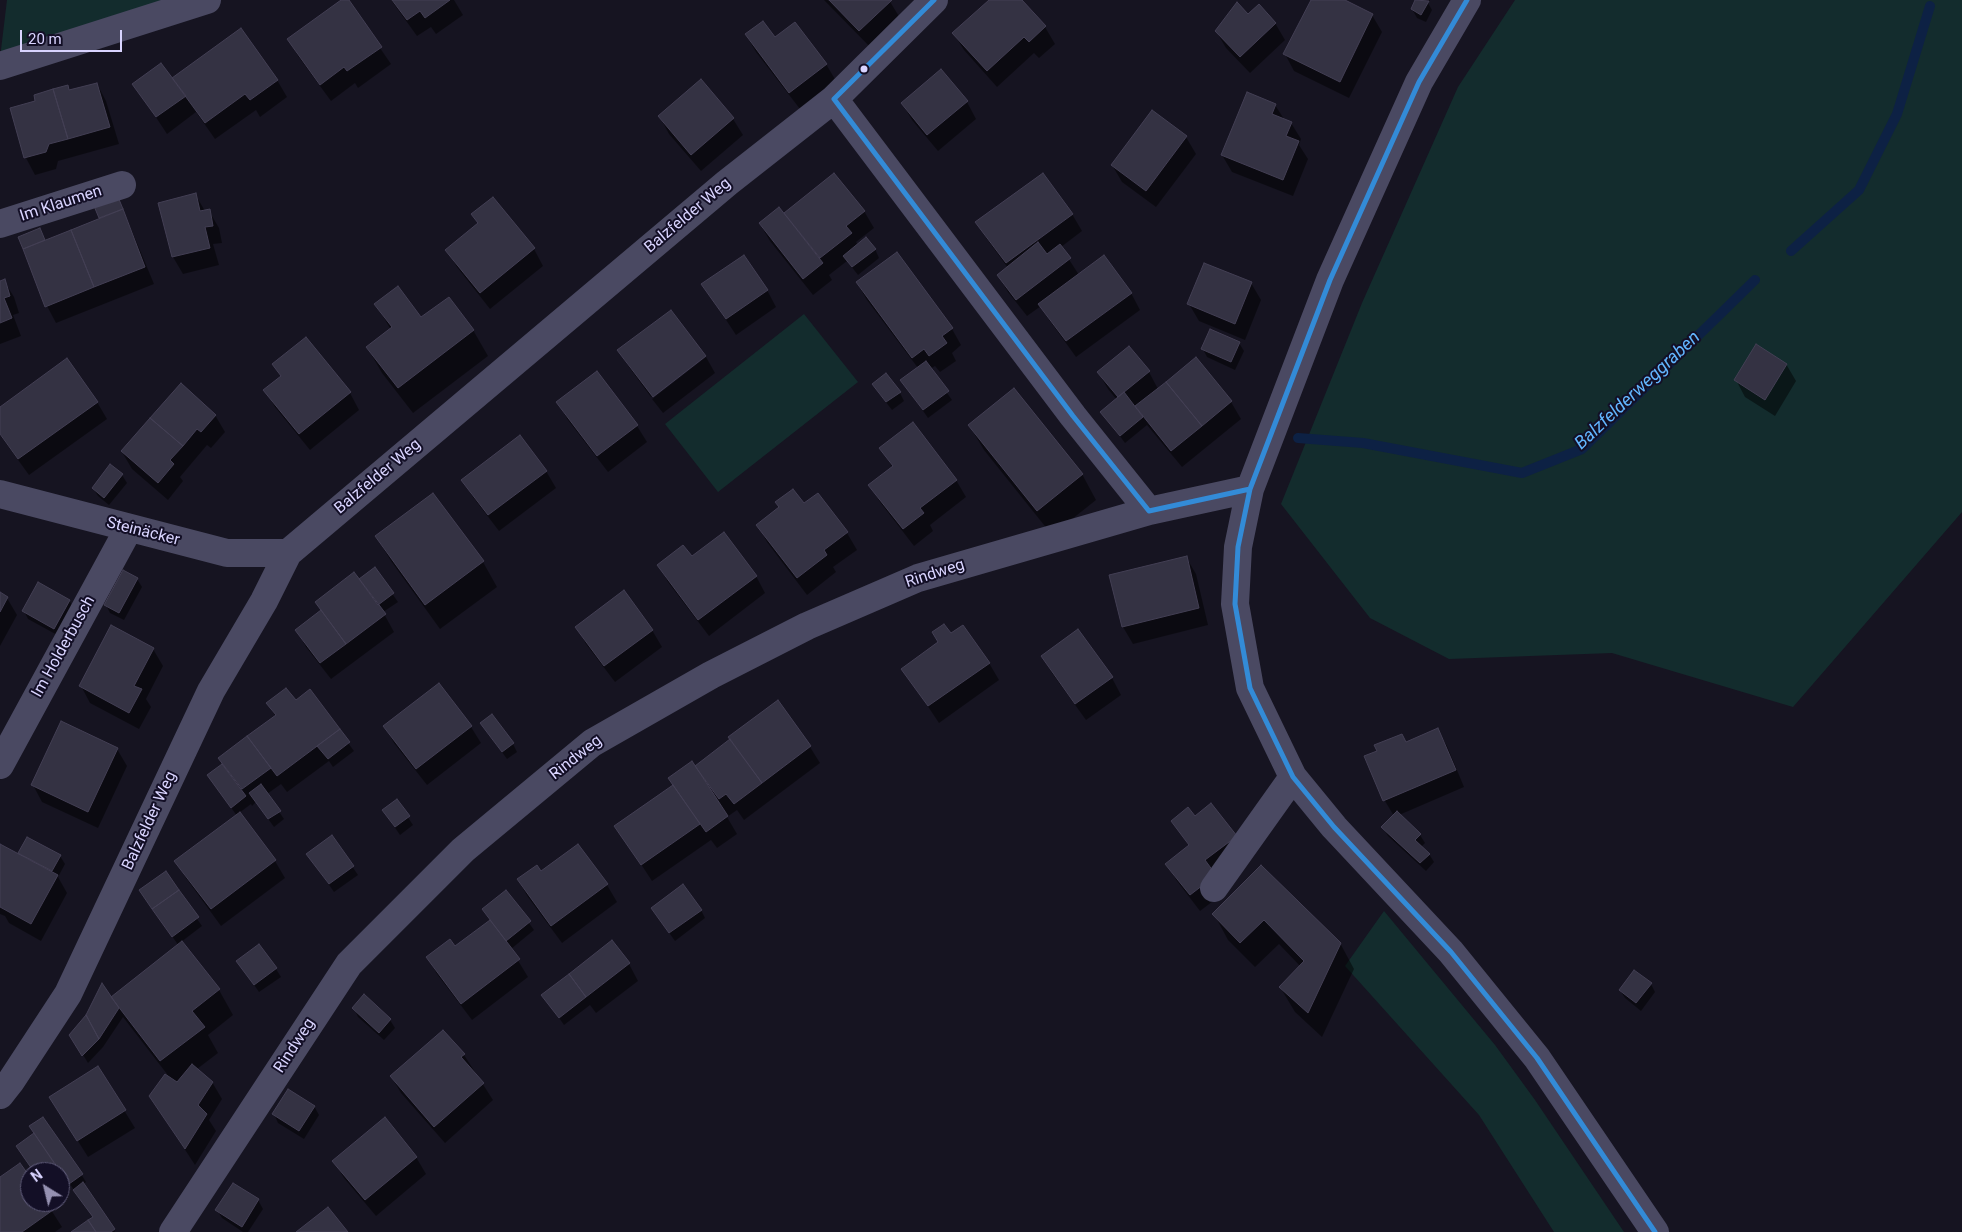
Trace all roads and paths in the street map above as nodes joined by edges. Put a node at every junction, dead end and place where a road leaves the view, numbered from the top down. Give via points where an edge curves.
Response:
1 (208, 0) edge
2 (934, 0) edge
3 (1467, 0) edge
4 (0, 66) edge
5 (834, 99) junction
6 (122, 185) dead end
7 (0, 224) edge
8 (1250, 489) junction
9 (0, 494) edge
10 (1149, 511) junction
11 (129, 528) junction
12 (288, 554) junction
13 (0, 765) edge
14 (1293, 777) junction
15 (1214, 888) dead end
16 (0, 1095) edge
17 (173, 1232) edge
18 (1654, 1232) edge

1 - 4 street
2 - 5 street, Balzfelder Weg
3 - 8 street via 1419,82 1330,280
5 - 10 street via 1073,416
5 - 12 street, Balzfelder Weg via 727,183
6 - 7 street, Im Klaumen
8 - 10 street, Rindweg
8 - 14 street via 1238,547 1235,604 1250,688
9 - 11 street, Steinäcker
10 - 17 street, Rindweg via 918,578 807,626 720,670 592,743 463,850 350,964
11 - 12 street, Steinäcker via 227,553
11 - 13 street, Im Holderbusch
12 - 16 street, Balzfelder Weg via 211,691 68,994
14 - 15 street
14 - 18 street via 1334,827 1451,952 1538,1058

